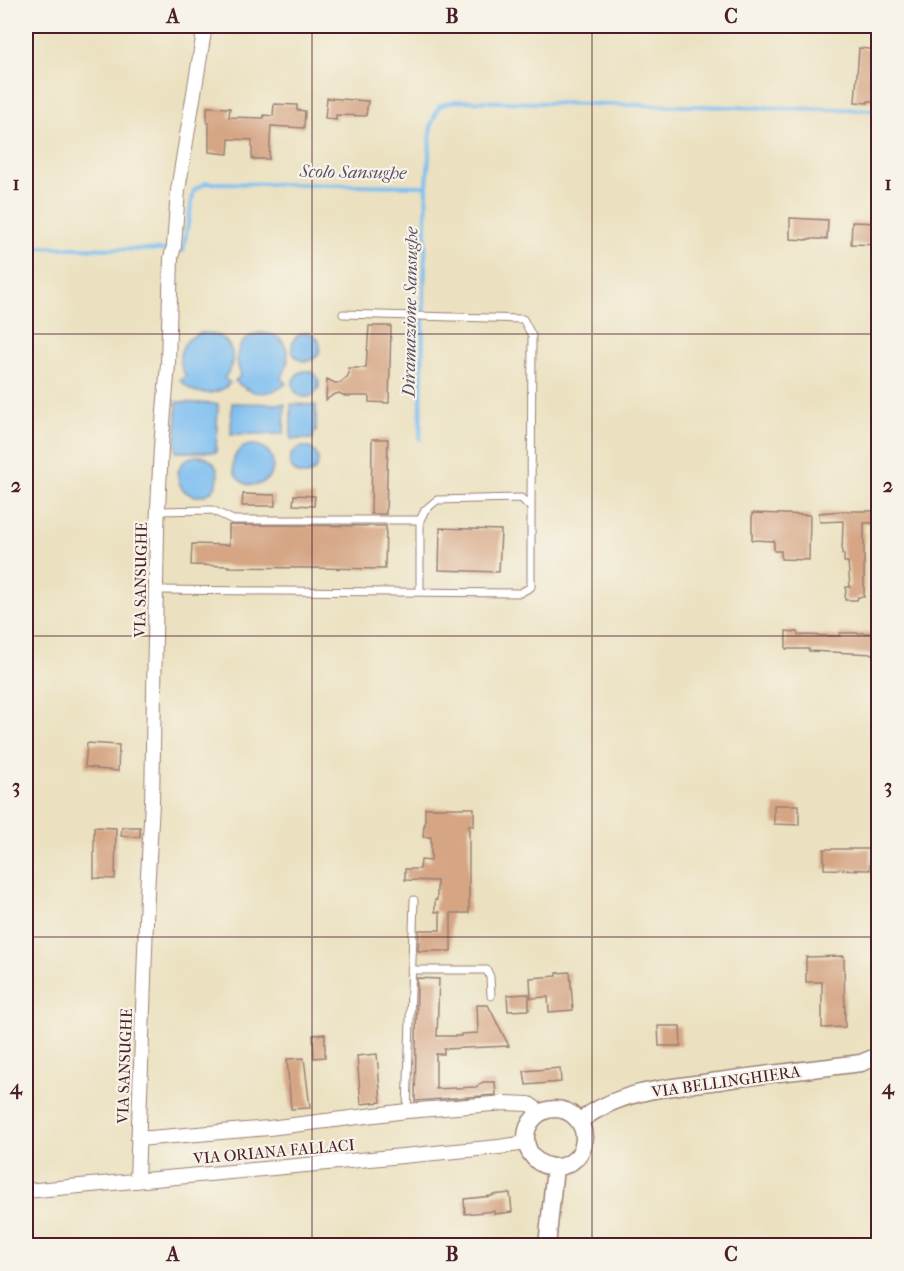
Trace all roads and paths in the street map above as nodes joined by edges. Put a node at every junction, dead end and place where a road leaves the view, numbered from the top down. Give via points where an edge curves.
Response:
1 (205, 26) edge
2 (344, 314) dead end
3 (531, 508) junction
4 (158, 511) junction
5 (420, 520) junction
6 (155, 590) junction
7 (420, 592) junction
8 (414, 900) dead end
9 (411, 969) junction
10 (491, 996) dead end
11 (879, 1056) edge
12 (407, 1111) junction
13 (538, 1114) junction
14 (579, 1122) junction
15 (138, 1139) junction
16 (526, 1143) junction
17 (555, 1167) junction
18 (137, 1181) junction
19 (26, 1191) edge
20 (547, 1245) edge

1 - 4 street, VIA SANSUGHE via 178,190
2 - 3 lane via 523,319 532,336
3 - 5 lane via 521,498 437,500
3 - 7 lane via 531,587 520,593
4 - 5 lane via 212,510 233,520
4 - 6 street, VIA SANSUGHE
5 - 7 lane
6 - 7 lane
6 - 15 street, VIA SANSUGHE via 152,803
8 - 9 lane
9 - 10 lane via 488,970
9 - 12 lane
11 - 14 street, VIA BELLINGHIERA via 861,1063 650,1090 611,1102
12 - 13 street, VIA SANSUGHE via 519,1103 529,1104
12 - 15 street, VIA SANSUGHE
13 - 14 street via 560,1109
13 - 16 street via 526,1132
14 - 17 street via 584,1133 581,1152 567,1165
15 - 18 street, VIA SANSUGHE
16 - 17 street via 536,1160
16 - 18 street, VIA ORIANA FALLACI
17 - 20 street
18 - 19 street, VIA ORIANA FALLACI

